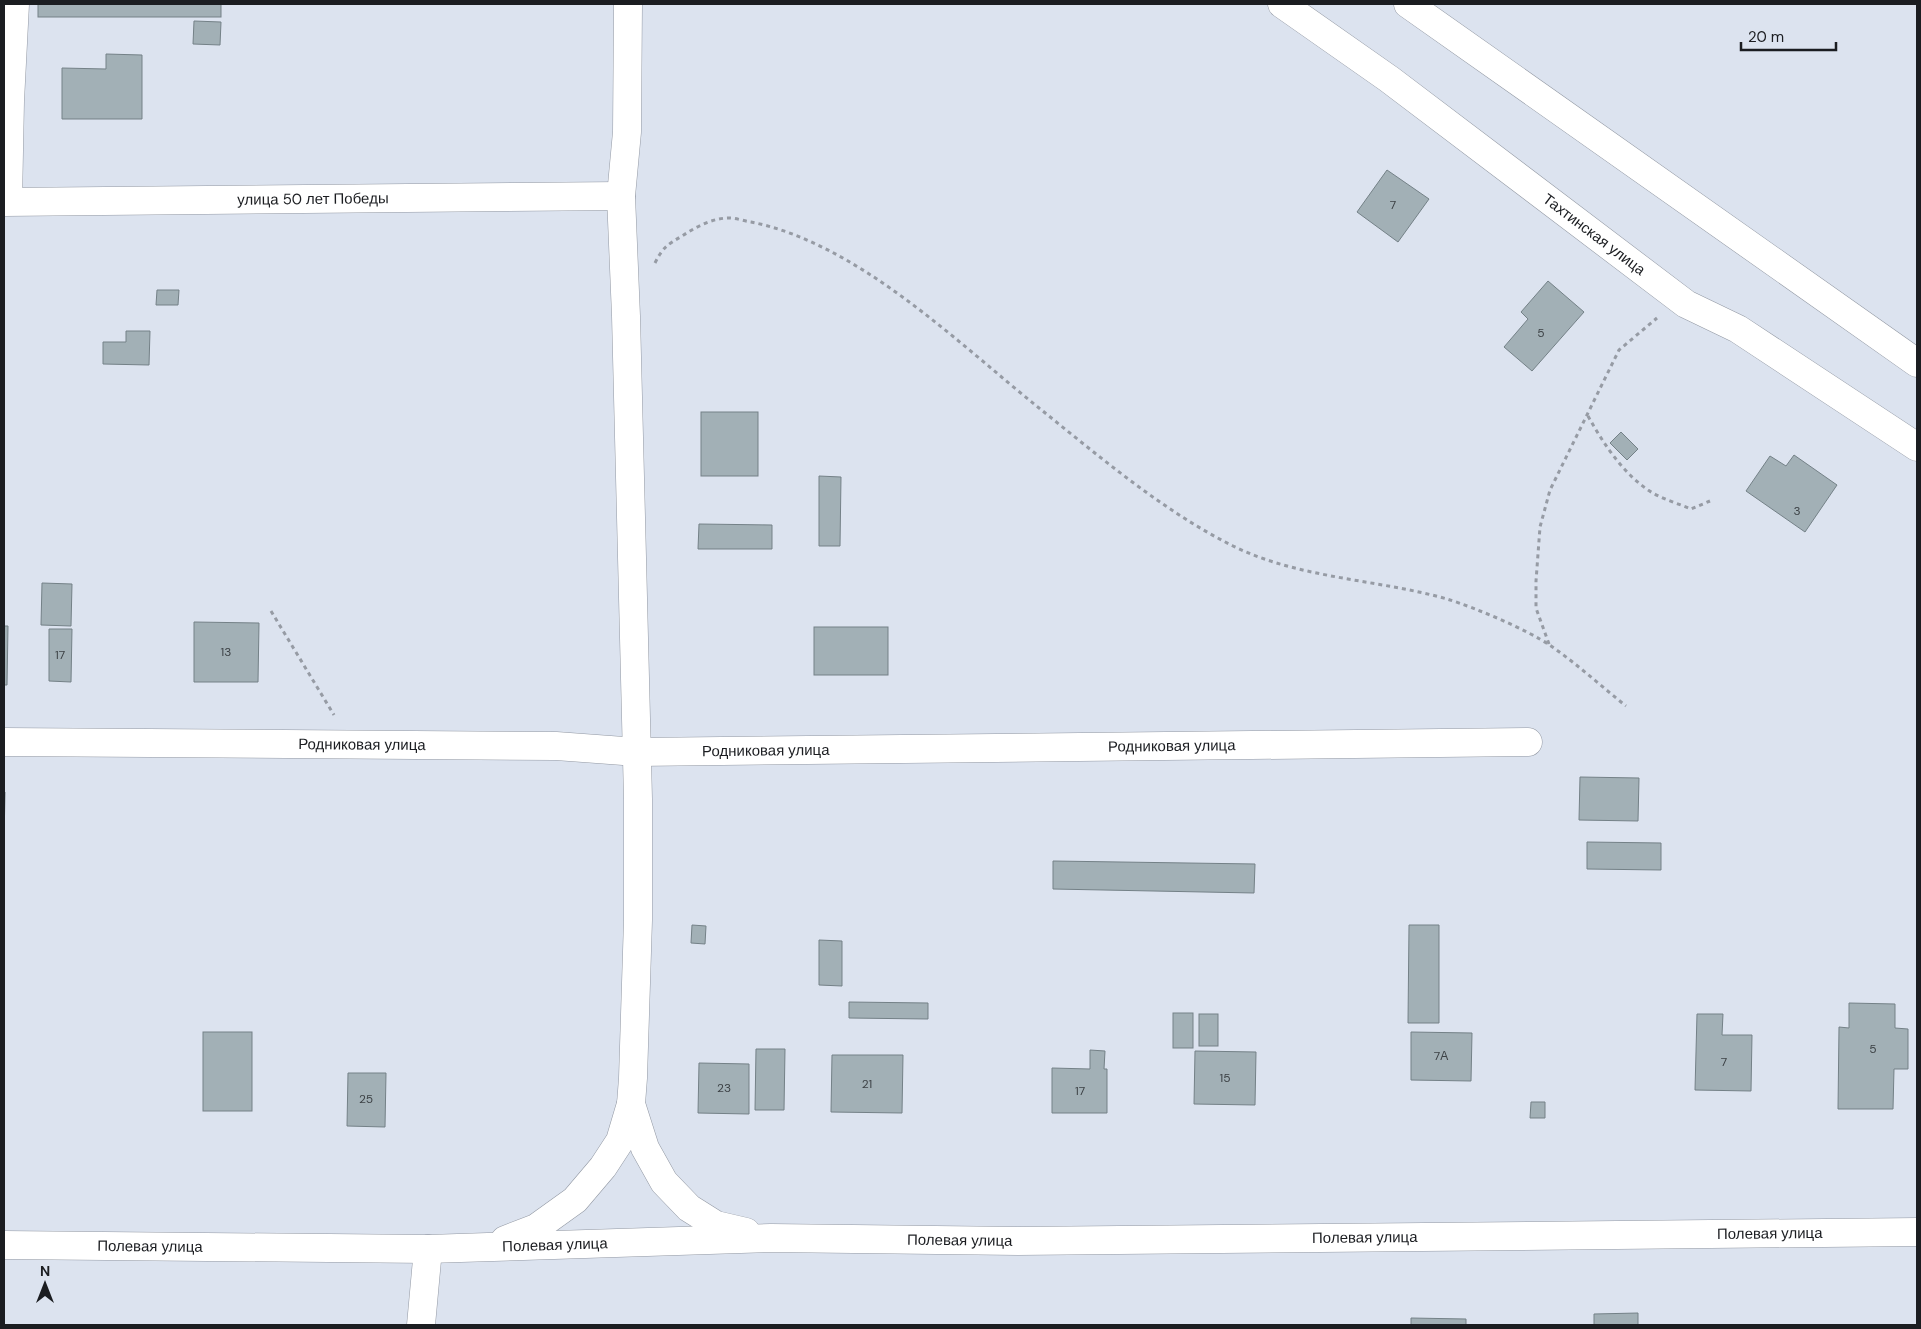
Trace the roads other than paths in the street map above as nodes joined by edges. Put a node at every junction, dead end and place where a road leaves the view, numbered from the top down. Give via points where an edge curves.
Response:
1 (15, 4) edge
2 (628, 4) edge
3 (1282, 4) edge
4 (1408, 4) edge
5 (622, 196) junction
6 (6, 202) edge
7 (1917, 363) edge
8 (1917, 447) edge
9 (4, 742) edge
10 (1528, 742) dead end
11 (637, 752) junction
12 (631, 1104) junction
13 (1917, 1232) edge
14 (771, 1238) junction
15 (4, 1245) edge
16 (487, 1247) junction
17 (428, 1249) junction
18 (421, 1325) edge

1 - 6 main road
2 - 5 main road via 627,132
3 - 8 main road, Тахтинская улица via 1389,78 1686,304 1738,329
4 - 7 main road
5 - 6 main road, улица 50 лет Победы
5 - 11 main road
9 - 11 main road, Родниковая улица via 556,746
10 - 11 main road, Родниковая улица
11 - 12 main road via 638,920
12 - 14 main road via 645,1148 664,1182 689,1208 716,1225
12 - 16 main road via 620,1142 575,1200 536,1228
13 - 14 main road, Полевая улица via 1028,1241
14 - 16 main road, Полевая улица
15 - 17 main road, Полевая улица
16 - 17 main road, Полевая улица
17 - 18 main road

